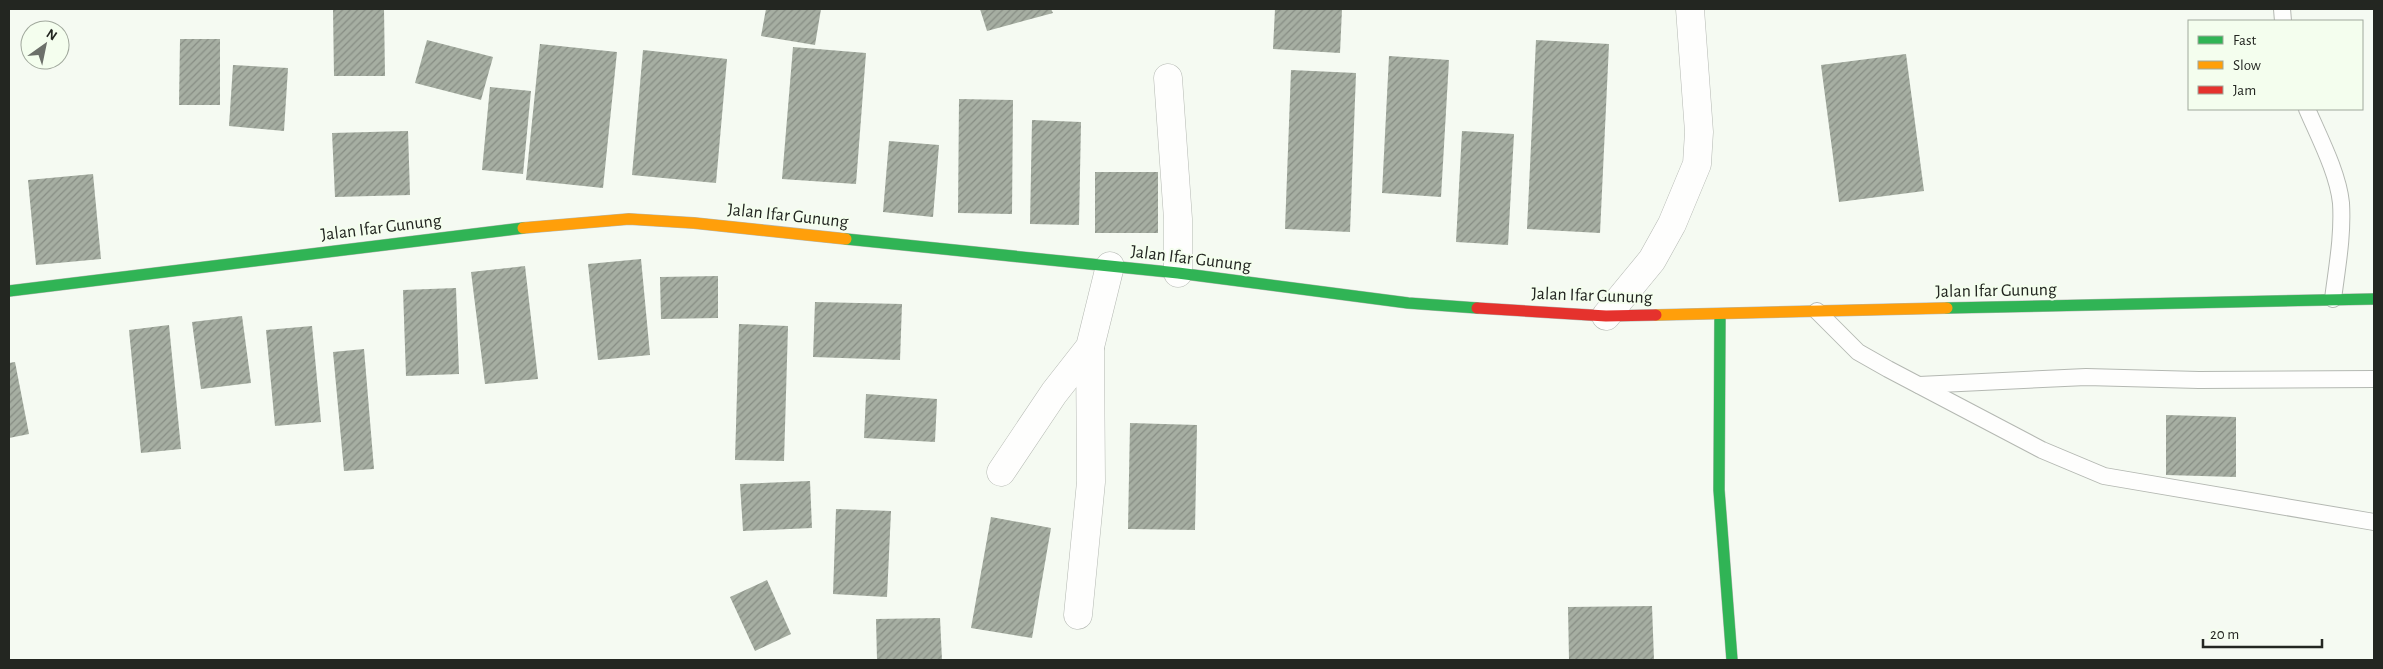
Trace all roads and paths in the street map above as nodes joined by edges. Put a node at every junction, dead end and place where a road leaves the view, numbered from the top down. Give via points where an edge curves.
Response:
1 (1690, 9) edge
2 (1168, 78) dead end
3 (2307, 110) edge
4 (1110, 266) junction
5 (1178, 273) junction
6 (9, 291) edge
7 (2333, 299) junction
8 (2374, 299) edge
9 (1817, 311) junction
10 (1720, 314) junction
11 (1606, 316) junction
12 (1090, 347) junction
13 (2374, 379) edge
14 (1918, 385) junction
15 (1001, 472) dead end
16 (2374, 522) edge
17 (1078, 615) dead end
18 (1732, 660) edge

1 - 11 street via 1700,132 1697,164 1672,224 1652,260
2 - 5 street via 1178,219
3 - 7 lane via 2328,157 2340,201 2341,241
4 - 5 street, Jalan Ifar Gunung
4 - 6 street, Jalan Ifar Gunung via 721,225 629,219 485,231
4 - 12 street
5 - 11 street, Jalan Ifar Gunung via 1408,303
7 - 8 street, Jalan Ifar Gunung
7 - 9 street, Jalan Ifar Gunung
9 - 10 street, Jalan Ifar Gunung
9 - 14 lane via 1858,352
10 - 11 street, Jalan Ifar Gunung
10 - 18 street via 1719,490
12 - 15 street via 1054,393
12 - 17 street via 1091,482
13 - 14 lane via 2086,377
14 - 16 lane via 2042,450 2104,476

